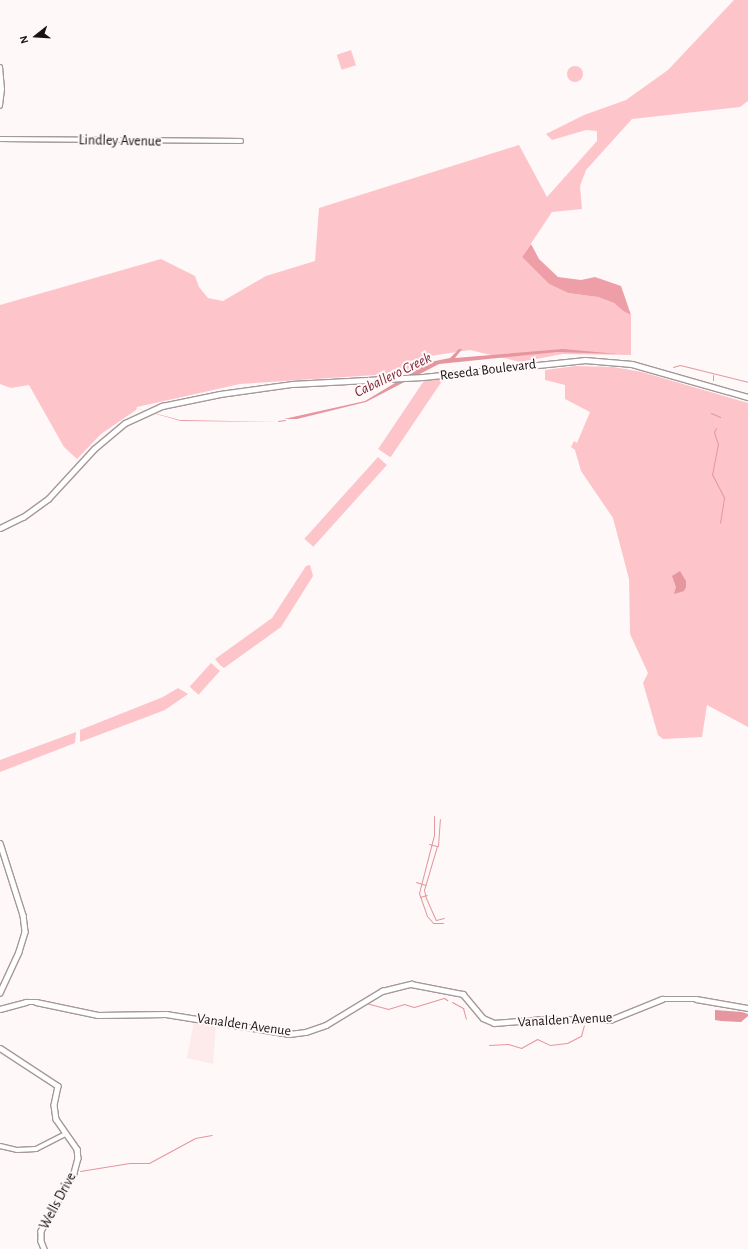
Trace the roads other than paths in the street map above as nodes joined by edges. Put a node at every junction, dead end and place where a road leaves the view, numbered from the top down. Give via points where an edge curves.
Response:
1 (0, 67) edge
2 (0, 106) edge
3 (0, 139) edge
4 (241, 142) dead end
5 (748, 397) edge
6 (0, 528) edge
7 (0, 843) edge
8 (0, 993) edge
9 (748, 1008) edge
10 (0, 1009) edge
11 (0, 1048) edge
12 (65, 1134) junction
13 (0, 1146) edge
14 (44, 1249) edge

1 - 2 street
3 - 4 street, Lindley Avenue
5 - 6 main road, Reseda Boulevard via 653,369 601,360 571,360 407,378 270,386 169,404 132,418 102,441 48,499
7 - 8 main road via 23,915 25,932 19,952
9 - 10 main road, Vanalden Avenue via 673,998 657,1000 610,1020 545,1019 494,1023 483,1018 463,994 411,984 382,991 326,1025 306,1032 288,1034 166,1014 98,1015 36,1002
11 - 12 main road, Wells Drive via 58,1086 54,1112
12 - 13 street via 36,1149 17,1150
12 - 14 main road, Wells Drive via 76,1147 78,1164 41,1231

